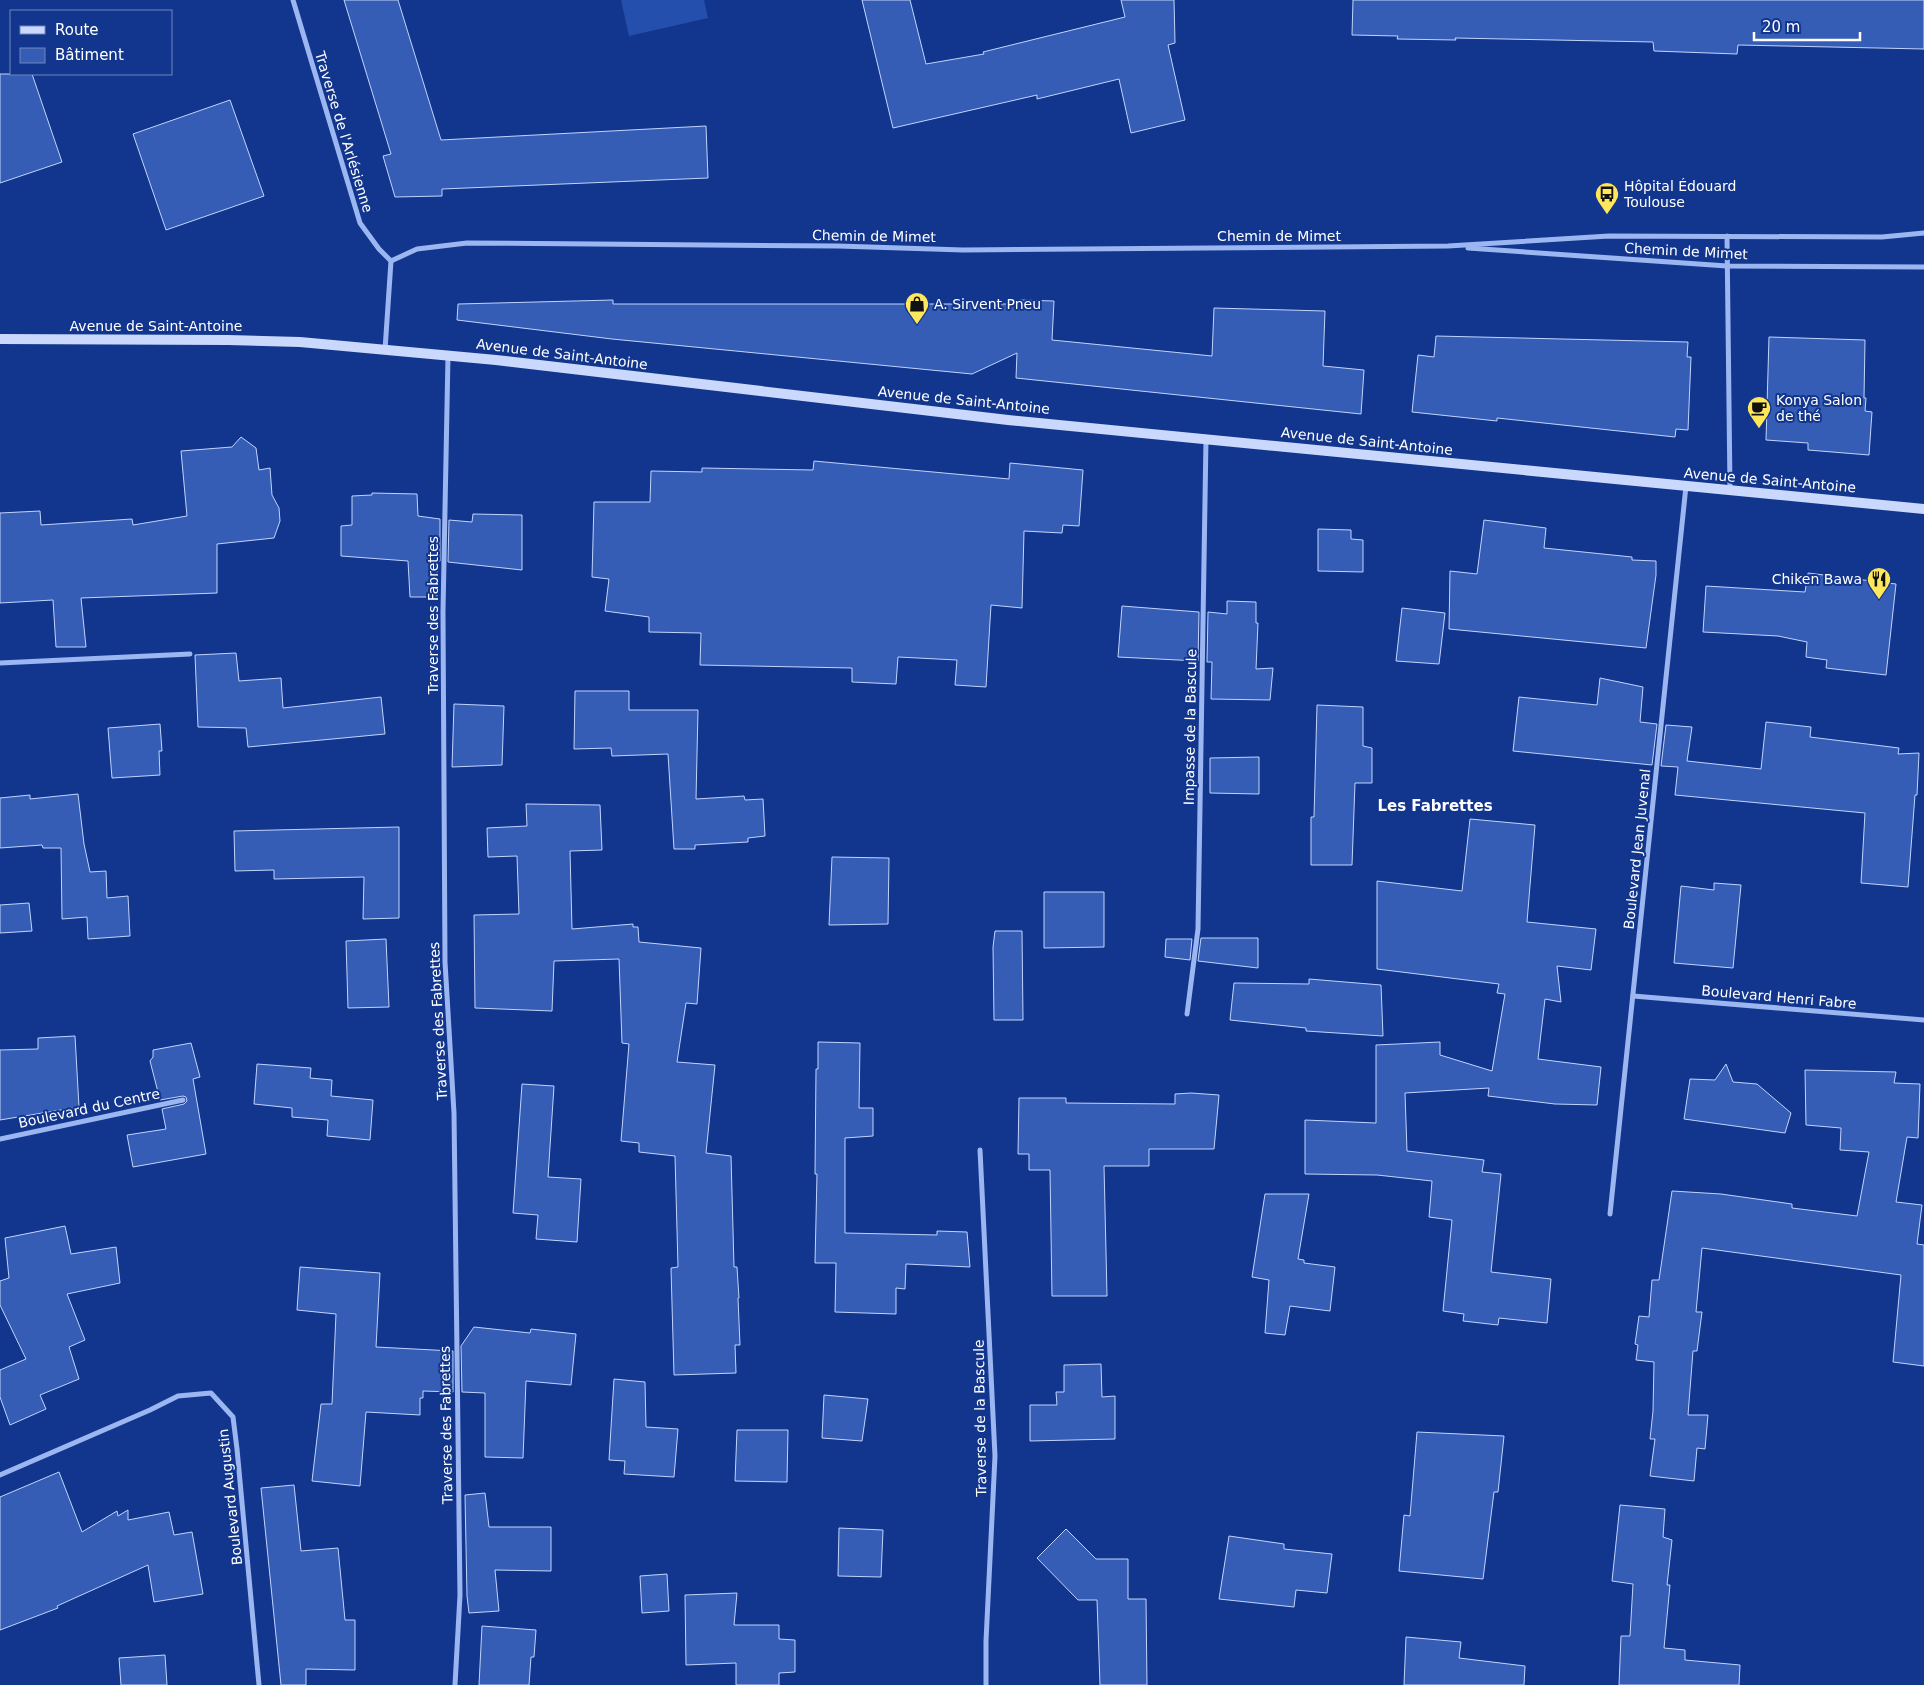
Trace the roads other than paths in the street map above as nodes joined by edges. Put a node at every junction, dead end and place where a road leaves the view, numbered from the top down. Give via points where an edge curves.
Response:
1 (293, 0) edge
2 (1924, 233) edge
3 (1727, 236) junction
4 (1448, 246) junction
5 (392, 261) junction
6 (1727, 266) junction
7 (1924, 267) edge
8 (0, 339) edge
9 (385, 350) junction
10 (448, 355) junction
11 (1206, 439) junction
12 (1686, 486) junction
13 (1730, 489) junction
14 (1924, 509) edge
15 (190, 654) dead end
16 (0, 663) edge
17 (1632, 996) junction
18 (1187, 1014) dead end
19 (1924, 1020) edge
20 (184, 1100) dead end
21 (0, 1139) edge
22 (980, 1150) dead end
23 (1610, 1214) dead end
24 (0, 1475) edge
25 (259, 1685) edge
26 (455, 1685) edge
27 (986, 1685) edge

1 - 5 street, Traverse de l'Arlésienne via 360,223
2 - 3 street, Chemin de Mimet via 1882,237
3 - 4 street, Chemin de Mimet via 1609,236
3 - 6 street
4 - 5 street, Chemin de Mimet via 963,250 467,243 417,249
4 - 6 street, Chemin de Mimet
5 - 9 street
6 - 7 street, Chemin de Mimet
6 - 13 street
8 - 9 main road, Avenue de Saint-Antoine via 300,342
9 - 10 main road, Avenue de Saint-Antoine
10 - 11 main road, Avenue de Saint-Antoine via 1008,420
10 - 26 street, Traverse des Fabrettes via 444,632 446,962 454,1113 460,1594
11 - 12 main road, Avenue de Saint-Antoine
11 - 18 street, Impasse de la Bascule via 1198,929
12 - 13 main road, Avenue de Saint-Antoine
12 - 17 street, Boulevard Jean Juvenal
13 - 14 main road, Avenue de Saint-Antoine
15 - 16 street
17 - 19 street, Boulevard Henri Fabre
17 - 23 street, Boulevard Jean Juvenal
20 - 21 street, Boulevard du Centre
22 - 27 street, Traverse de la Bascule via 995,1456
24 - 25 street, Boulevard Augustin via 178,1396 211,1393 232,1417

